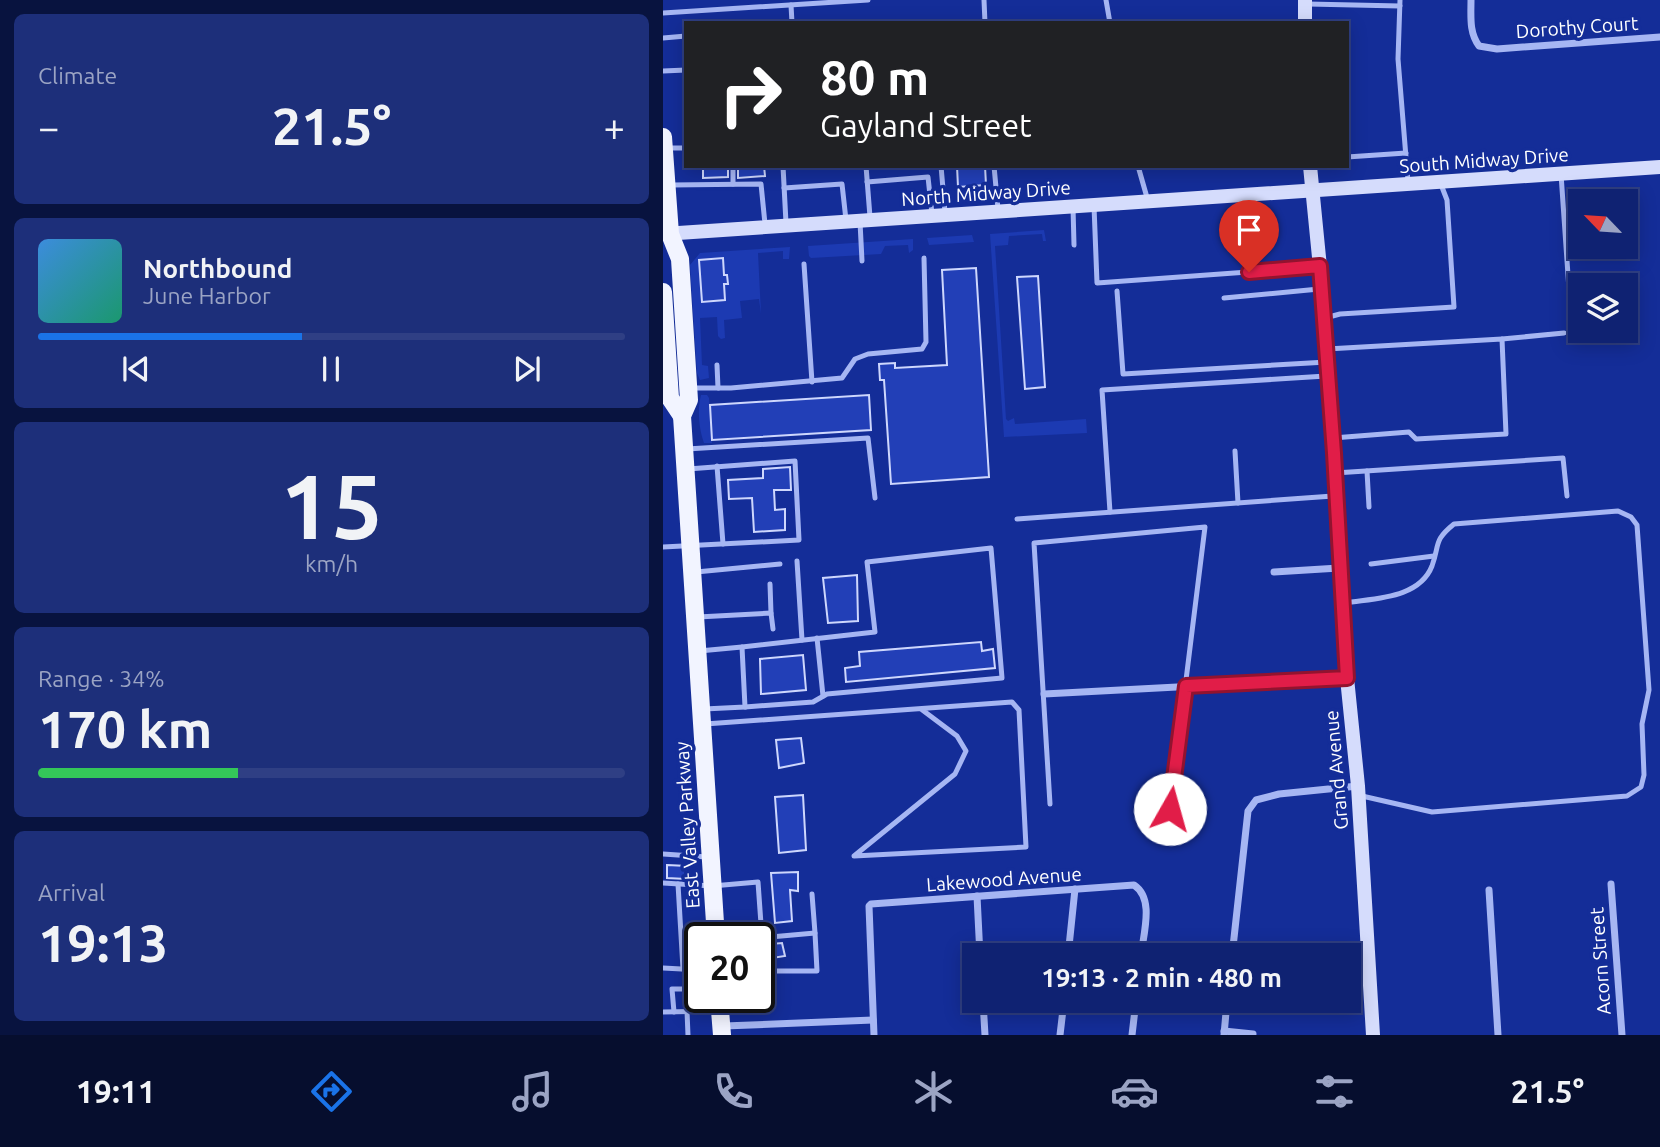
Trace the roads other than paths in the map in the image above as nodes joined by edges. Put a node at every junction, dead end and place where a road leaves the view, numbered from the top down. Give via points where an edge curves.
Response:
1 (701, 0) edge
2 (868, 0) edge
3 (984, 0) edge
4 (1106, 0) edge
5 (1471, 0) edge
6 (802, 2) edge
7 (1305, 2) edge
8 (1400, 3) edge
9 (791, 5) junction
10 (701, 10) junction
11 (663, 13) edge
12 (792, 21) edge
13 (985, 21) edge
14 (1110, 21) edge
15 (1305, 21) edge
16 (684, 36) edge
17 (1660, 37) edge
18 (663, 38) edge
19 (684, 70) edge
20 (663, 71) edge
21 (663, 137) edge
22 (664, 148) edge
23 (684, 148) edge
24 (1406, 153) junction
25 (1349, 157) edge
26 (1660, 167) edge
27 (733, 168) edge
28 (783, 168) edge
29 (866, 168) edge
30 (941, 168) edge
31 (994, 168) edge
32 (1139, 168) edge
33 (1310, 168) edge
34 (1561, 174) junction
35 (867, 182) junction
36 (1441, 182) junction
37 (733, 184) junction
38 (1408, 184) junction
39 (665, 185) edge
40 (784, 188) junction
41 (1311, 190) junction
42 (1148, 201) junction
43 (1094, 205) junction
44 (1073, 206) junction
45 (998, 212) junction
46 (939, 216) junction
47 (859, 221) junction
48 (786, 226) junction
49 (765, 228) junction
50 (666, 234) edge
51 (1074, 246) dead end
52 (663, 254) edge
53 (924, 258) dead end
54 (862, 261) dead end
55 (804, 264) dead end
56 (1320, 266) junction
57 (1568, 275) edge
58 (1322, 289) junction
59 (1117, 291) dead end
60 (663, 294) edge
61 (1224, 298) dead end
62 (1325, 318) junction
63 (1564, 334) dead end
64 (1502, 339) junction
65 (665, 345) edge
66 (1328, 362) junction
67 (717, 366) dead end
68 (666, 381) edge
69 (812, 382) junction
70 (688, 388) junction
71 (718, 388) junction
72 (682, 416) junction
73 (1333, 438) junction
74 (684, 449) junction
75 (1235, 451) dead end
76 (717, 466) junction
77 (685, 469) junction
78 (1367, 471) junction
79 (1335, 473) junction
80 (1336, 496) junction
81 (1567, 496) dead end
82 (875, 498) dead end
83 (1238, 503) junction
84 (1369, 507) dead end
85 (1110, 512) junction
86 (1017, 519) dead end
87 (723, 544) junction
88 (663, 547) edge
89 (690, 547) junction
90 (1434, 556) junction
91 (797, 561) dead end
92 (780, 564) dead end
93 (1371, 564) dead end
94 (1339, 568) junction
95 (692, 572) junction
96 (1274, 572) dead end
97 (770, 584) dead end
98 (1342, 603) junction
99 (771, 613) junction
100 (695, 617) junction
101 (773, 629) dead end
102 (817, 638) junction
103 (802, 640) junction
104 (742, 647) junction
105 (697, 652) junction
106 (1347, 678) junction
107 (1186, 686) junction
108 (1044, 694) junction
109 (823, 696) junction
110 (745, 707) junction
111 (921, 709) junction
112 (701, 717) junction
113 (1358, 791) junction
114 (1050, 804) dead end
115 (1170, 809) dead end
116 (663, 854) edge
117 (710, 857) junction
118 (663, 883) edge
119 (678, 884) junction
120 (1611, 884) dead end
121 (712, 886) junction
122 (1075, 890) junction
123 (1489, 890) dead end
124 (812, 894) dead end
125 (977, 896) junction
126 (714, 922) edge
127 (759, 922) edge
128 (815, 933) junction
129 (775, 937) edge
130 (979, 943) edge
131 (1069, 943) edge
132 (1142, 943) edge
133 (1234, 943) edge
134 (663, 968) edge
135 (683, 969) joint
136 (775, 971) edge
137 (684, 989) edge
138 (663, 1012) edge
139 (674, 1012) junction
140 (684, 1012) edge
141 (687, 1013) edge
142 (694, 1013) edge
143 (984, 1013) edge
144 (1063, 1013) edge
145 (1134, 1013) edge
146 (1226, 1013) edge
147 (721, 1017) edge
148 (873, 1020) junction
149 (1224, 1033) edge
150 (1253, 1034) edge
151 (688, 1035) edge
152 (874, 1035) edge
153 (985, 1035) edge
154 (1060, 1035) edge
155 (1132, 1035) edge
156 (1373, 1035) edge
157 (1498, 1035) edge
158 (1622, 1035) edge

1 - 10 lane
2 - 6 lane
3 - 13 lane
4 - 14 lane
5 - 17 street, Dorothy Court via 1470,28 1479,46 1497,49
6 - 9 lane
7 - 8 lane
7 - 15 street
8 - 24 lane via 1398,59
9 - 10 lane
9 - 12 lane
10 - 11 lane
16 - 18 lane
19 - 20 lane
21 - 22 main road, East Valley Parkway
22 - 23 lane
22 - 39 main road, East Valley Parkway
24 - 25 lane
24 - 38 lane
26 - 34 street, South Midway Drive
27 - 37 lane
28 - 40 lane
29 - 35 lane
30 - 46 lane
31 - 45 lane
32 - 42 lane
33 - 41 street, Grand Avenue
34 - 36 street, South Midway Drive
34 - 57 lane
35 - 46 lane via 928,177
35 - 47 lane
36 - 38 street, South Midway Drive
36 - 62 lane via 1447,201 1454,307
37 - 39 lane
37 - 49 lane via 761,184
38 - 41 street, South Midway Drive
39 - 50 main road, East Valley Parkway
40 - 47 lane via 842,184
40 - 48 lane
41 - 42 street, North Midway Drive
41 - 56 street, Grand Avenue
42 - 43 street, North Midway Drive
43 - 44 street, North Midway Drive
43 - 56 lane via 1097,283
44 - 45 street, North Midway Drive
44 - 51 lane
45 - 46 street, North Midway Drive
46 - 47 street, North Midway Drive
47 - 48 street, North Midway Drive
47 - 54 lane
48 - 49 street, North Midway Drive
49 - 50 street, North Midway Drive
50 - 52 main road, East Valley Parkway
50 - 70 main road, East Valley Parkway via 680,258
53 - 69 lane via 926,342 922,349 868,354 855,359 842,378
55 - 69 lane
56 - 58 street, Grand Avenue
58 - 61 lane
58 - 62 street, Grand Avenue
59 - 66 lane via 1123,374
60 - 65 main road, East Valley Parkway
62 - 66 street, Grand Avenue
63 - 64 lane
64 - 66 lane
64 - 73 lane via 1506,435 1416,439 1409,432
65 - 68 main road, East Valley Parkway
66 - 73 street, Grand Avenue
66 - 85 lane via 1102,390
67 - 71 lane
68 - 72 main road, East Valley Parkway
69 - 71 lane
70 - 71 lane
70 - 72 main road, East Valley Parkway
72 - 74 main road, East Valley Parkway
73 - 79 street, Grand Avenue
74 - 77 main road, East Valley Parkway
74 - 82 lane via 868,438
75 - 83 lane
76 - 77 lane
76 - 87 lane
76 - 87 lane via 795,461 799,540
77 - 89 main road, East Valley Parkway
78 - 79 lane
78 - 81 lane via 1563,458
78 - 84 lane
79 - 80 street, Grand Avenue
80 - 83 lane
80 - 94 street, Grand Avenue
83 - 85 lane
85 - 86 lane
87 - 89 lane
88 - 89 lane
89 - 95 main road, East Valley Parkway
90 - 93 lane
90 - 98 lane via 1423,582 1403,593
90 - 113 lane via 1439,536 1453,524 1618,511 1631,517 1637,525 1649,690 1642,724 1641,787 1627,796 1432,812
91 - 103 lane
92 - 95 lane
94 - 96 street
94 - 98 street, Grand Avenue
95 - 100 main road, East Valley Parkway
97 - 99 lane
98 - 106 street, Grand Avenue
99 - 100 lane
99 - 101 lane
100 - 105 main road, East Valley Parkway
102 - 103 lane
102 - 109 lane
102 - 109 lane via 875,632 867,562 991,548 1002,678
103 - 104 lane
104 - 105 lane
104 - 110 lane
105 - 112 main road, East Valley Parkway
106 - 107 street
106 - 113 street, Grand Avenue
107 - 108 street
107 - 108 lane via 1205,527 1034,543
107 - 115 lane
108 - 114 lane
109 - 110 lane via 813,702
110 - 112 lane
111 - 111 lane via 1012,702 1019,710 1026,847 854,856 955,774 966,751 957,736
111 - 112 lane
112 - 117 main road, East Valley Parkway
113 - 133 street via 1280,794 1256,800 1249,811
113 - 156 street, Grand Avenue
116 - 117 lane
117 - 121 main road, East Valley Parkway
118 - 119 lane
119 - 121 lane
119 - 135 lane
120 - 158 street, Acorn Street
121 - 126 main road, East Valley Parkway
121 - 127 lane via 758,882
122 - 125 street, Lakewood Avenue
122 - 131 street
122 - 132 street, Lakewood Avenue via 1138,887 1147,901
123 - 157 street
124 - 128 lane
125 - 130 street
125 - 148 street, Lakewood Avenue via 869,906
128 - 129 lane
128 - 136 lane via 817,971
134 - 135 lane
137 - 139 lane via 672,989
138 - 139 lane
139 - 140 lane
141 - 151 lane
142 - 147 lane
143 - 153 street
144 - 154 street
145 - 155 street
146 - 149 street
147 - 148 street
148 - 152 street
149 - 150 street

